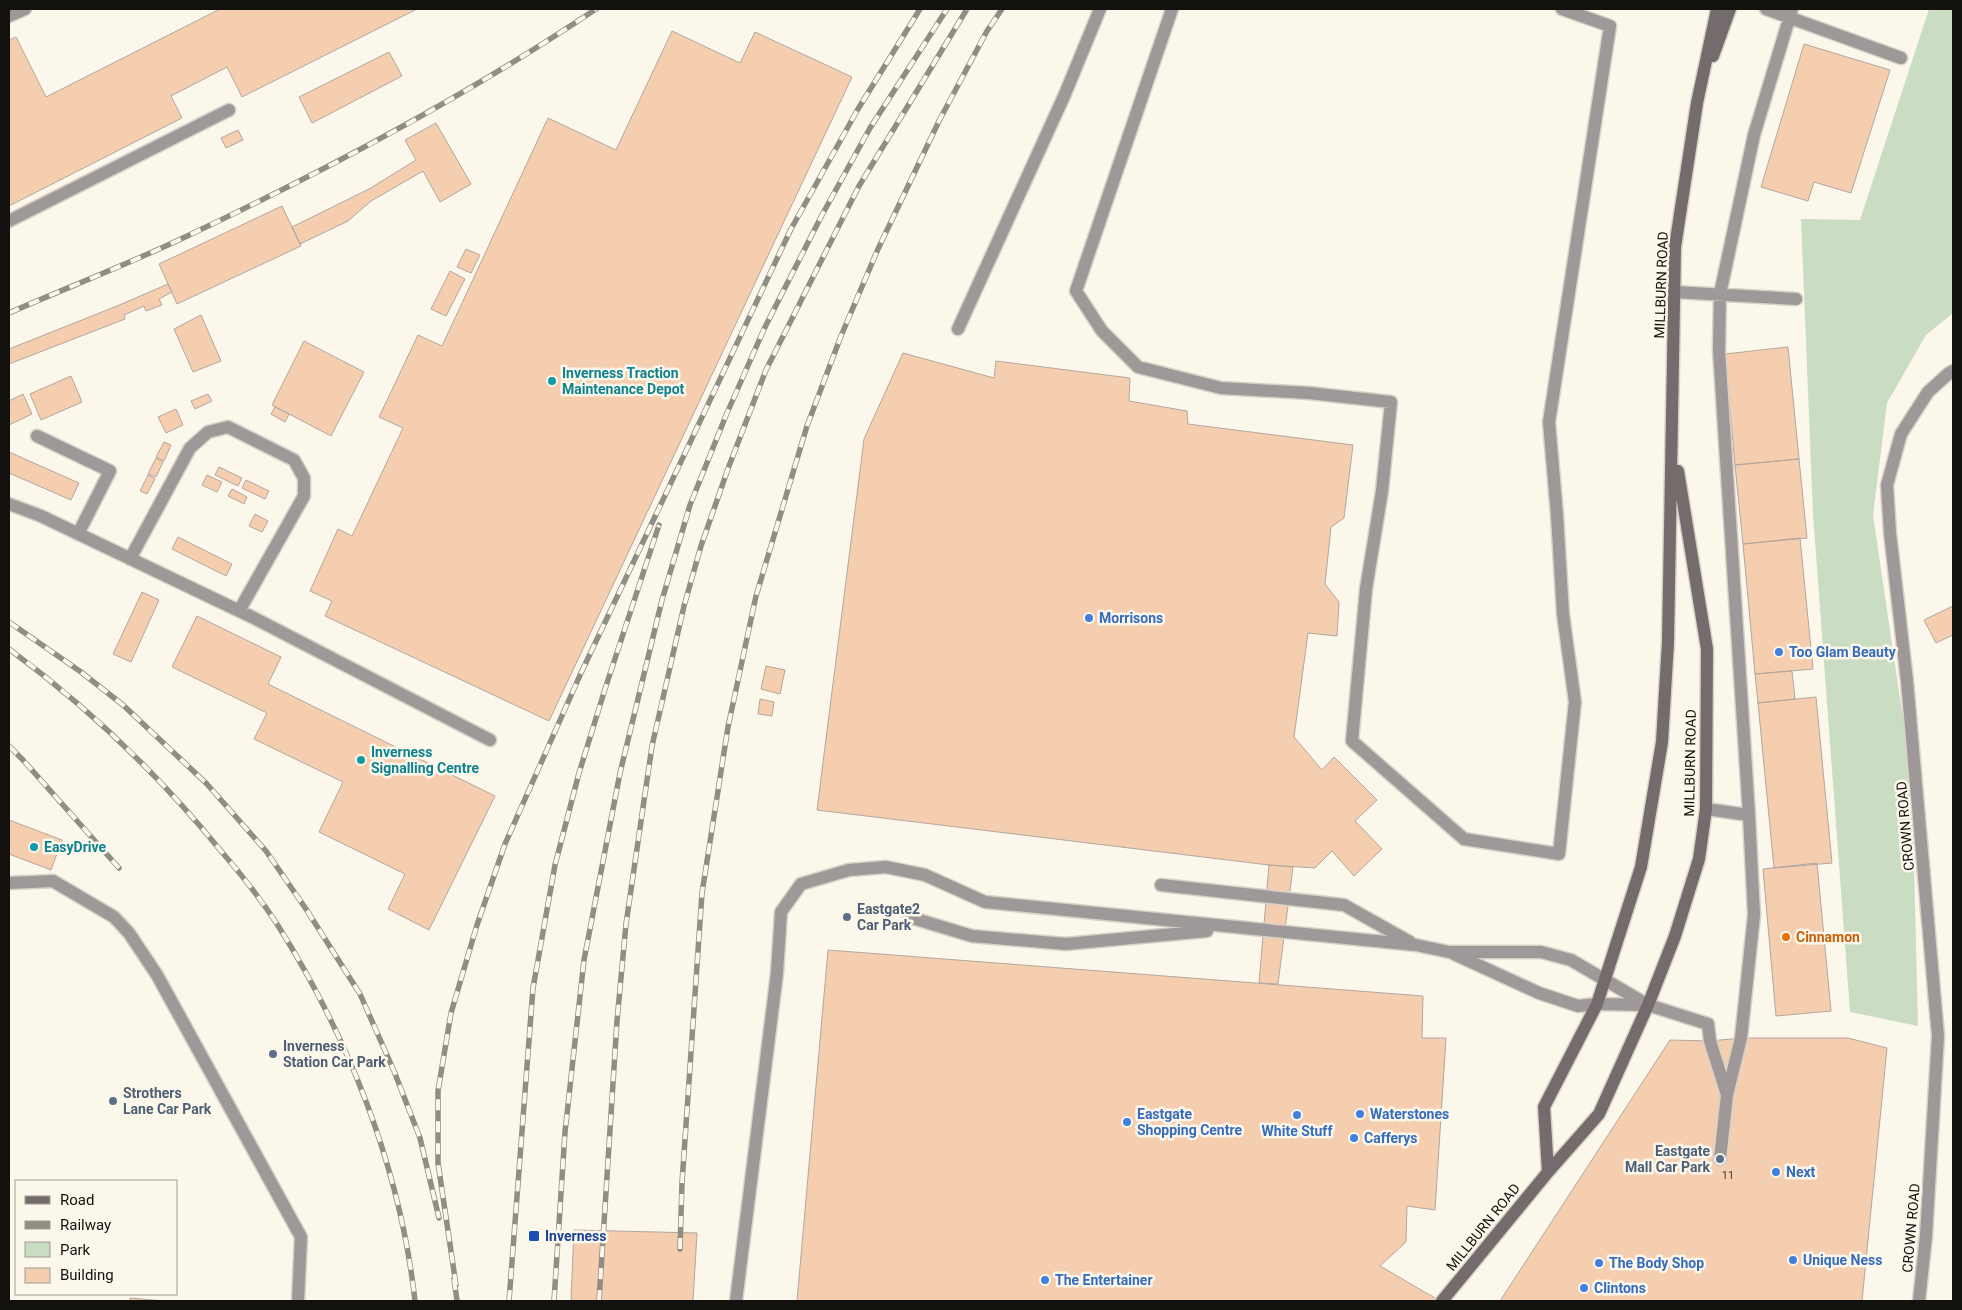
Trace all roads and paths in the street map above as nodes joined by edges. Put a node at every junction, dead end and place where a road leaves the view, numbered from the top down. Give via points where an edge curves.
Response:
1 (25, 9) edge
2 (1100, 9) edge
3 (1172, 9) edge
4 (1562, 9) edge
5 (1717, 9) edge
6 (1730, 9) edge
7 (1766, 9) edge
8 (1790, 13) edge
9 (9, 16) edge
10 (1900, 58) dead end
11 (1696, 103) junction
12 (229, 110) dead end
13 (9, 221) edge
14 (1674, 292) junction
15 (1720, 294) junction
16 (1796, 299) dead end
17 (958, 329) dead end
18 (1953, 371) edge
19 (36, 436) dead end
20 (1673, 439) junction
21 (9, 504) edge
22 (78, 534) junction
23 (130, 560) junction
24 (239, 611) junction
25 (490, 740) dead end
26 (1706, 808) junction
27 (1749, 815) junction
28 (9, 883) edge
29 (1161, 884) dead end
30 (910, 917) dead end
31 (1235, 928) junction
32 (1416, 945) junction
33 (1449, 952) junction
34 (1605, 980) junction
35 (1597, 1004) junction
36 (1648, 1006) junction
37 (1727, 1096) junction
38 (1720, 1158) dead end
39 (1548, 1172) junction
40 (298, 1301) edge
41 (736, 1301) edge
42 (1442, 1301) edge
43 (1919, 1301) edge

1 - 9 street
2 - 17 street
3 - 4 street via 1076,290 1102,331 1138,367 1222,388 1309,392 1391,402 1382,491 1366,589 1352,741 1464,839 1560,854 1575,702 1562,614 1549,422 1610,26
5 - 11 main road, MILLBURN ROAD
6 - 11 main road, MILLBURN ROAD
7 - 8 street
8 - 10 street
8 - 15 street via 1754,135
11 - 14 main road, MILLBURN ROAD via 1675,247
12 - 13 street
14 - 15 street
14 - 20 main road, MILLBURN ROAD
15 - 16 street
15 - 27 street via 1719,350
18 - 43 street, CROWN ROAD via 1928,392 1901,434 1887,485 1938,1036
19 - 22 street via 110,471
20 - 26 main road, MILLBURN ROAD via 1706,649
20 - 34 main road, MILLBURN ROAD via 1662,742 1641,867
21 - 22 street
22 - 23 street
23 - 24 street
23 - 24 street via 190,448 208,432 228,427 294,460 304,478 304,496
24 - 25 street
26 - 27 street
26 - 36 main road, MILLBURN ROAD via 1699,859 1676,936
27 - 37 street via 1754,915 1741,1038
28 - 40 street via 53,881 114,917 129,933 166,991 301,1237
29 - 32 street via 1344,905
30 - 31 street via 972,936 1066,944
31 - 32 street
31 - 41 street via 985,902 925,875 886,866 849,870 801,884 781,912 777,973
32 - 33 street
33 - 34 street via 1541,952 1571,960
33 - 35 street via 1539,994 1578,1006
34 - 35 main road, MILLBURN ROAD
34 - 36 street
35 - 36 street
35 - 39 main road, MILLBURN ROAD via 1544,1107
36 - 37 street via 1708,1024
36 - 39 main road, MILLBURN ROAD via 1600,1114
37 - 38 street
39 - 42 main road, MILLBURN ROAD

